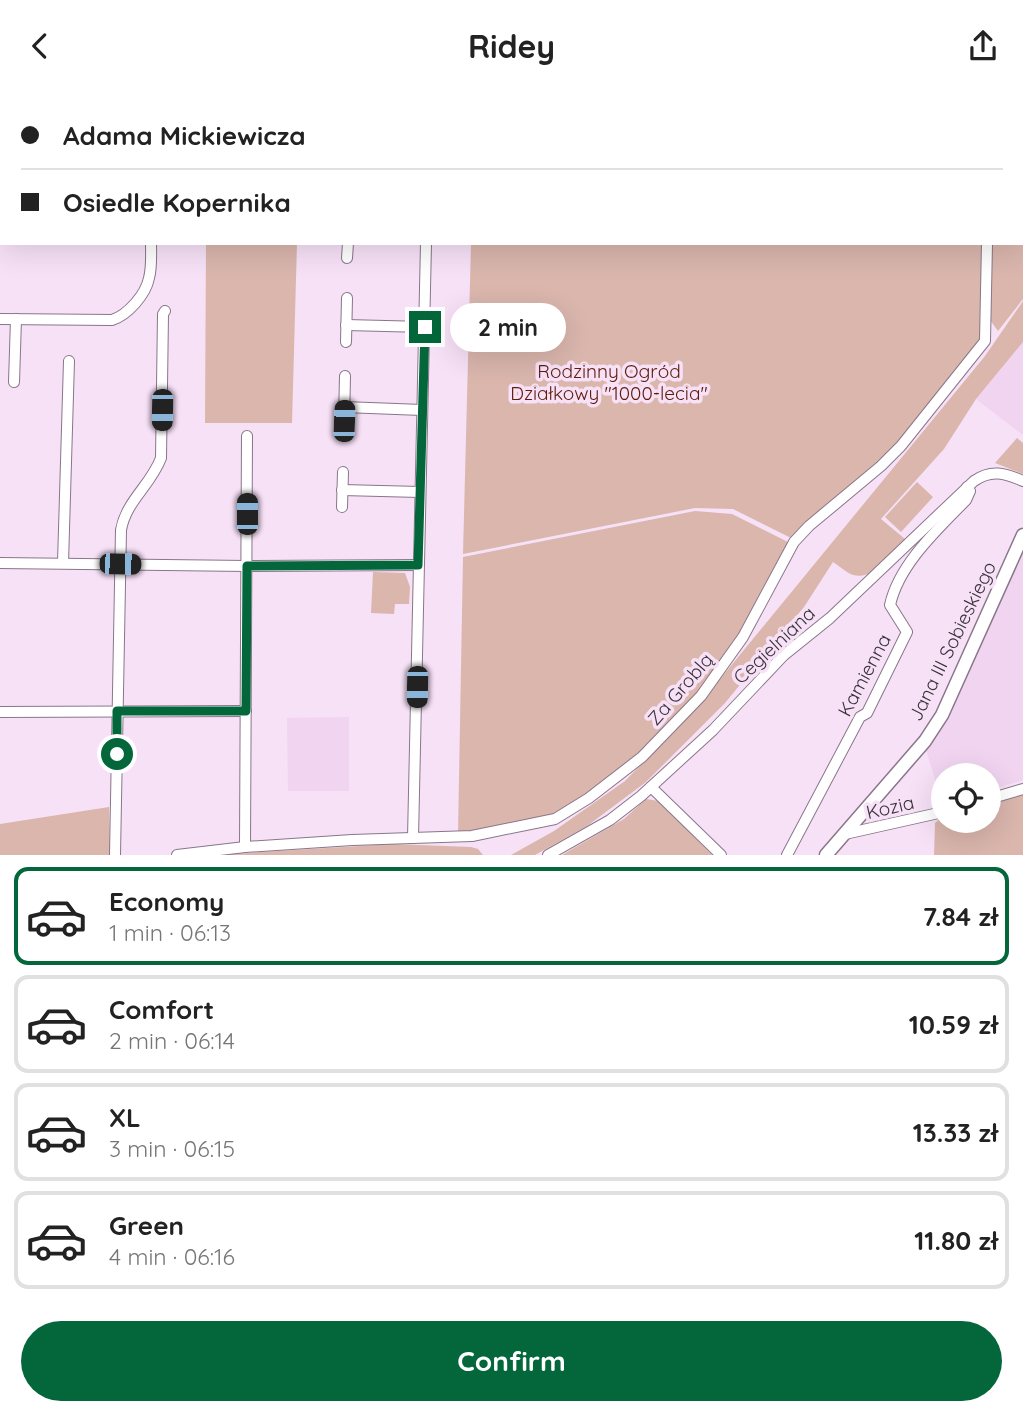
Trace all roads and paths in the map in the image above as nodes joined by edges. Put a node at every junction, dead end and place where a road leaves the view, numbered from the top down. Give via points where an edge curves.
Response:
1 (151, 245) edge
2 (348, 245) edge
3 (426, 245) edge
4 (987, 245) edge
5 (347, 258) dead end
6 (347, 298) dead end
7 (165, 311) dead end
8 (0, 319) edge
9 (16, 319) junction
10 (346, 325) junction
11 (425, 327) junction
12 (345, 342) dead end
13 (69, 361) dead end
14 (345, 376) dead end
15 (14, 382) dead end
16 (344, 407) junction
17 (422, 410) junction
18 (344, 421) dead end
19 (247, 436) dead end
20 (342, 472) dead end
21 (1023, 481) edge
22 (967, 487) junction
23 (342, 490) junction
24 (420, 492) junction
25 (342, 507) dead end
26 (1023, 535) edge
27 (0, 563) edge
28 (63, 563) junction
29 (120, 564) junction
30 (418, 565) junction
31 (247, 566) junction
32 (117, 711) junction
33 (246, 711) junction
34 (0, 712) edge
35 (651, 787) junction
36 (1023, 789) edge
37 (1001, 795) edge
38 (931, 815) edge
39 (845, 834) junction
40 (413, 838) junction
41 (245, 847) junction
42 (115, 855) edge
43 (177, 855) edge
44 (548, 855) edge
45 (721, 855) edge
46 (787, 855) edge
47 (826, 855) edge

1 - 9 street via 146,287 120,318
2 - 5 street
3 - 11 street
4 - 40 street, Za Groblą via 985,341 901,446 794,542 733,654 677,723 634,763 555,819 472,836
6 - 10 street
7 - 29 street via 161,458 123,516
8 - 9 street
9 - 15 street
10 - 11 street
10 - 12 street
11 - 17 street
13 - 28 street
14 - 16 street
16 - 17 street
16 - 18 street
17 - 24 street
19 - 31 street
20 - 23 street
21 - 22 street, Cegielniana via 989,473
22 - 35 street, Cegielniana via 830,618 784,655
22 - 46 street, Kamienna via 966,500 924,545 899,581 890,605 907,632
23 - 24 street
23 - 25 street
24 - 30 street
26 - 39 street, Jana III Sobieskiego via 942,715
27 - 28 street
28 - 29 street
29 - 31 street
29 - 32 street
30 - 31 street
30 - 40 street
31 - 33 street
32 - 33 street
32 - 34 street
32 - 42 street
33 - 41 street
35 - 44 street, Cegielniana via 610,820
35 - 45 street
36 - 37 street
38 - 39 street, Kozia
39 - 47 street, Jana III Sobieskiego
40 - 41 street, Za Groblą
41 - 43 street, Za Groblą

